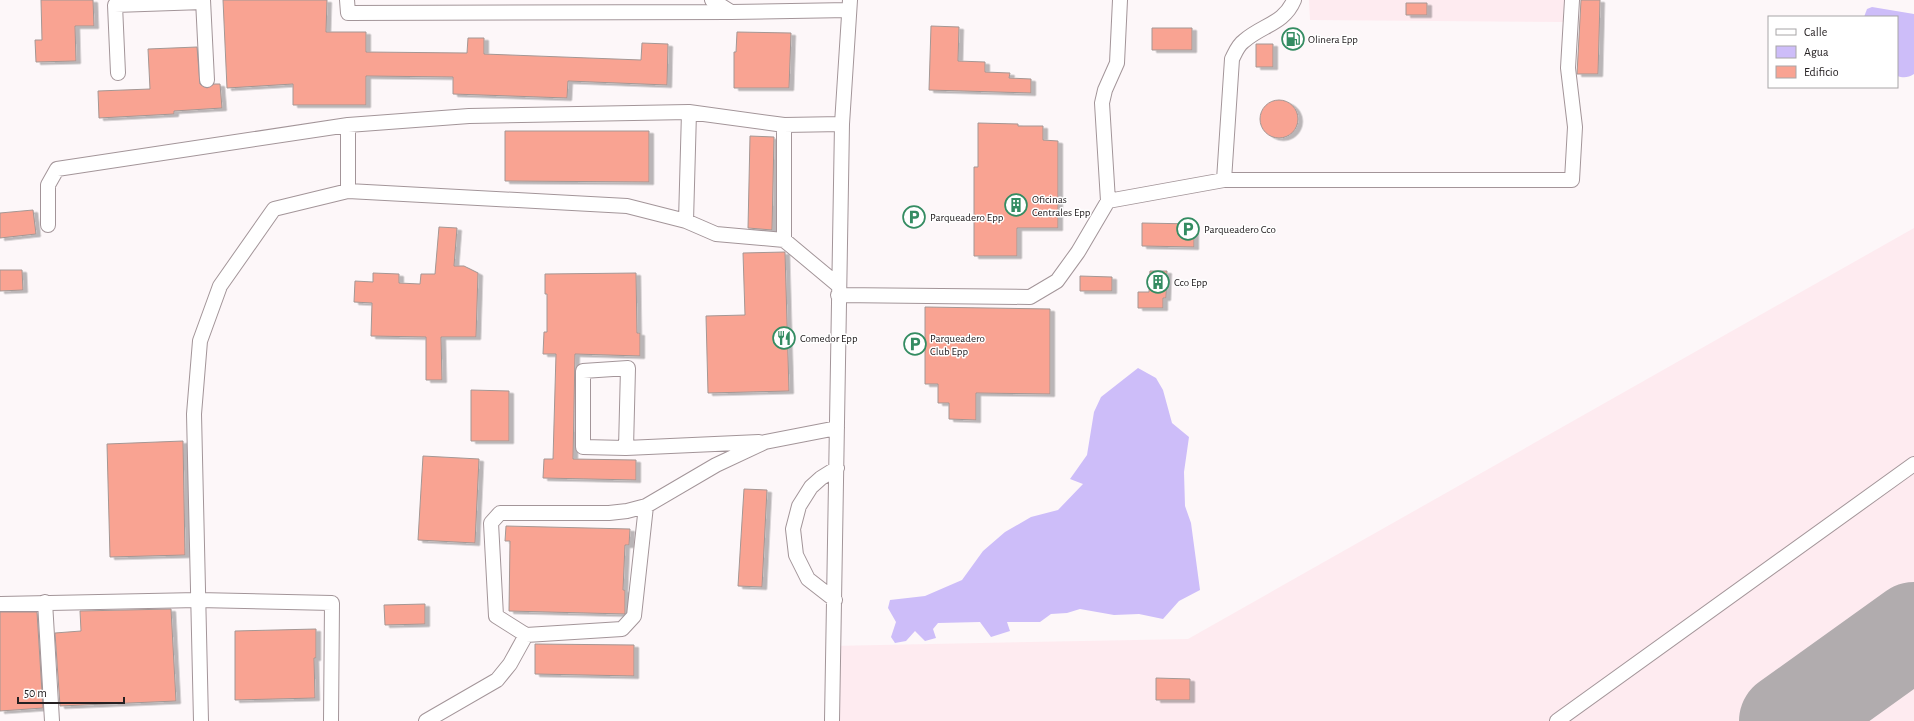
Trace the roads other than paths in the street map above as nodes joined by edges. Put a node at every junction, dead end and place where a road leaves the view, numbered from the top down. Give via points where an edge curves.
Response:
1 (347, 0) edge
2 (712, 0) edge
3 (1120, 0) edge
4 (1294, 0) edge
5 (1572, 0) edge
6 (203, 1) edge
7 (850, 5) edge
8 (730, 12) junction
9 (118, 73) dead end
10 (207, 80) dead end
11 (690, 112) junction
12 (842, 124) junction
13 (348, 125) junction
14 (784, 125) junction
15 (1224, 180) junction
16 (348, 191) junction
17 (1108, 201) junction
18 (686, 221) junction
19 (48, 225) dead end
20 (784, 240) junction
21 (838, 290) junction
22 (837, 428) junction
23 (765, 442) junction
24 (626, 448) junction
25 (1914, 464) edge
26 (837, 468) junction
27 (646, 506) junction
28 (198, 600) junction
29 (835, 600) junction
30 (45, 602) junction
31 (0, 604) edge
32 (526, 635) junction
33 (52, 721) edge
34 (201, 721) edge
35 (331, 721) edge
36 (426, 721) edge
37 (832, 721) edge
38 (1557, 721) edge

1 - 8 street via 348,14
2 - 8 street
3 - 17 street via 1117,63 1102,103
4 - 15 street via 1290,11 1244,41 1232,59
5 - 15 street via 1568,68 1575,127 1572,180
6 - 9 street via 115,5
6 - 10 street
7 - 8 street
7 - 12 street
11 - 13 street via 469,116
11 - 14 street
11 - 18 street
12 - 14 street
12 - 21 street
13 - 16 street
13 - 19 street via 57,169 48,185
14 - 20 street
15 - 17 street
16 - 18 street via 627,206
16 - 28 street via 274,209 220,286 200,341 194,414
17 - 21 street via 1078,252 1057,281 1030,298
18 - 20 street via 716,234
20 - 21 street
21 - 22 street
22 - 23 street
22 - 26 street
23 - 24 street
23 - 27 street via 716,465
24 - 24 street via 582,446 583,371 628,368
25 - 38 street
26 - 29 street
26 - 29 street via 811,487 799,506 793,529 796,555 808,579
27 - 32 street via 634,616 622,629
27 - 32 street via 609,513 500,513 490,522 496,616
28 - 30 street
28 - 34 street
28 - 35 street via 332,604
29 - 37 street
30 - 31 street
30 - 33 street
32 - 36 street via 498,680

